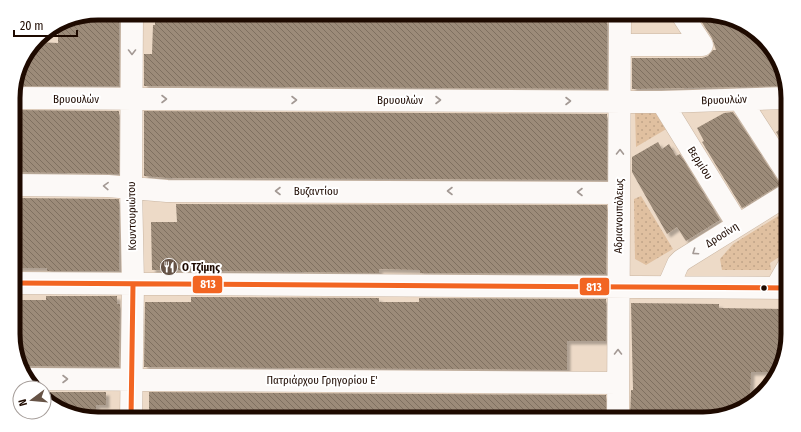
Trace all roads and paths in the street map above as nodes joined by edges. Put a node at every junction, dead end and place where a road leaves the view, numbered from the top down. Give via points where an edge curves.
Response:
1 (132, 20) edge
2 (620, 20) edge
3 (686, 20) edge
4 (620, 45) junction
5 (20, 98) edge
6 (781, 98) edge
7 (131, 99) junction
8 (740, 100) junction
9 (620, 102) junction
10 (662, 102) junction
11 (781, 163) edge
12 (20, 185) edge
13 (131, 187) junction
14 (619, 193) junction
15 (781, 198) edge
16 (738, 225) junction
17 (20, 283) edge
18 (133, 284) junction
19 (618, 287) junction
20 (668, 287) junction
21 (781, 288) edge
22 (34, 378) edge
23 (132, 379) junction
24 (618, 383) junction
25 (131, 412) edge
26 (618, 412) edge

1 -> 7 street, Κουντουριώτου
2 - 4 street, Αδριανουπόλεως
3 - 4 street via 702,45
4 - 9 street, Αδριανουπόλεως
5 - 7 street, Βρυουλών
6 - 8 street, Βρυουλών
7 -> 9 street, Βρυουλών
7 - 13 street, Κουντουριώτου
8 - 10 street, Βρυουλών
8 - 11 street
9 - 10 street, Βρυουλών
14 -> 9 street, Αδριανουπόλεως
10 - 16 street, Βερμίου
13 -> 12 street, Βυζαντίου
14 -> 13 street, Βυζαντίου via 168,191
13 - 18 street, Κουντουριώτου
14 - 19 street, Αδριανουπόλεως
15 - 16 street, Δροσίνη
16 -> 20 street, Δροσίνη via 682,260
17 - 18 street
18 - 19 street
18 - 23 street, Κουντουριώτου
19 - 20 street
24 -> 19 street, Αδριανουπόλεως
20 - 21 street
22 -> 23 street, Πατριάρχου Γρηγορίου Ε'
23 - 24 street, Πατριάρχου Γρηγορίου Ε'
23 - 25 street, Κουντουριώτου
24 - 26 street, Αδριανουπόλεως

